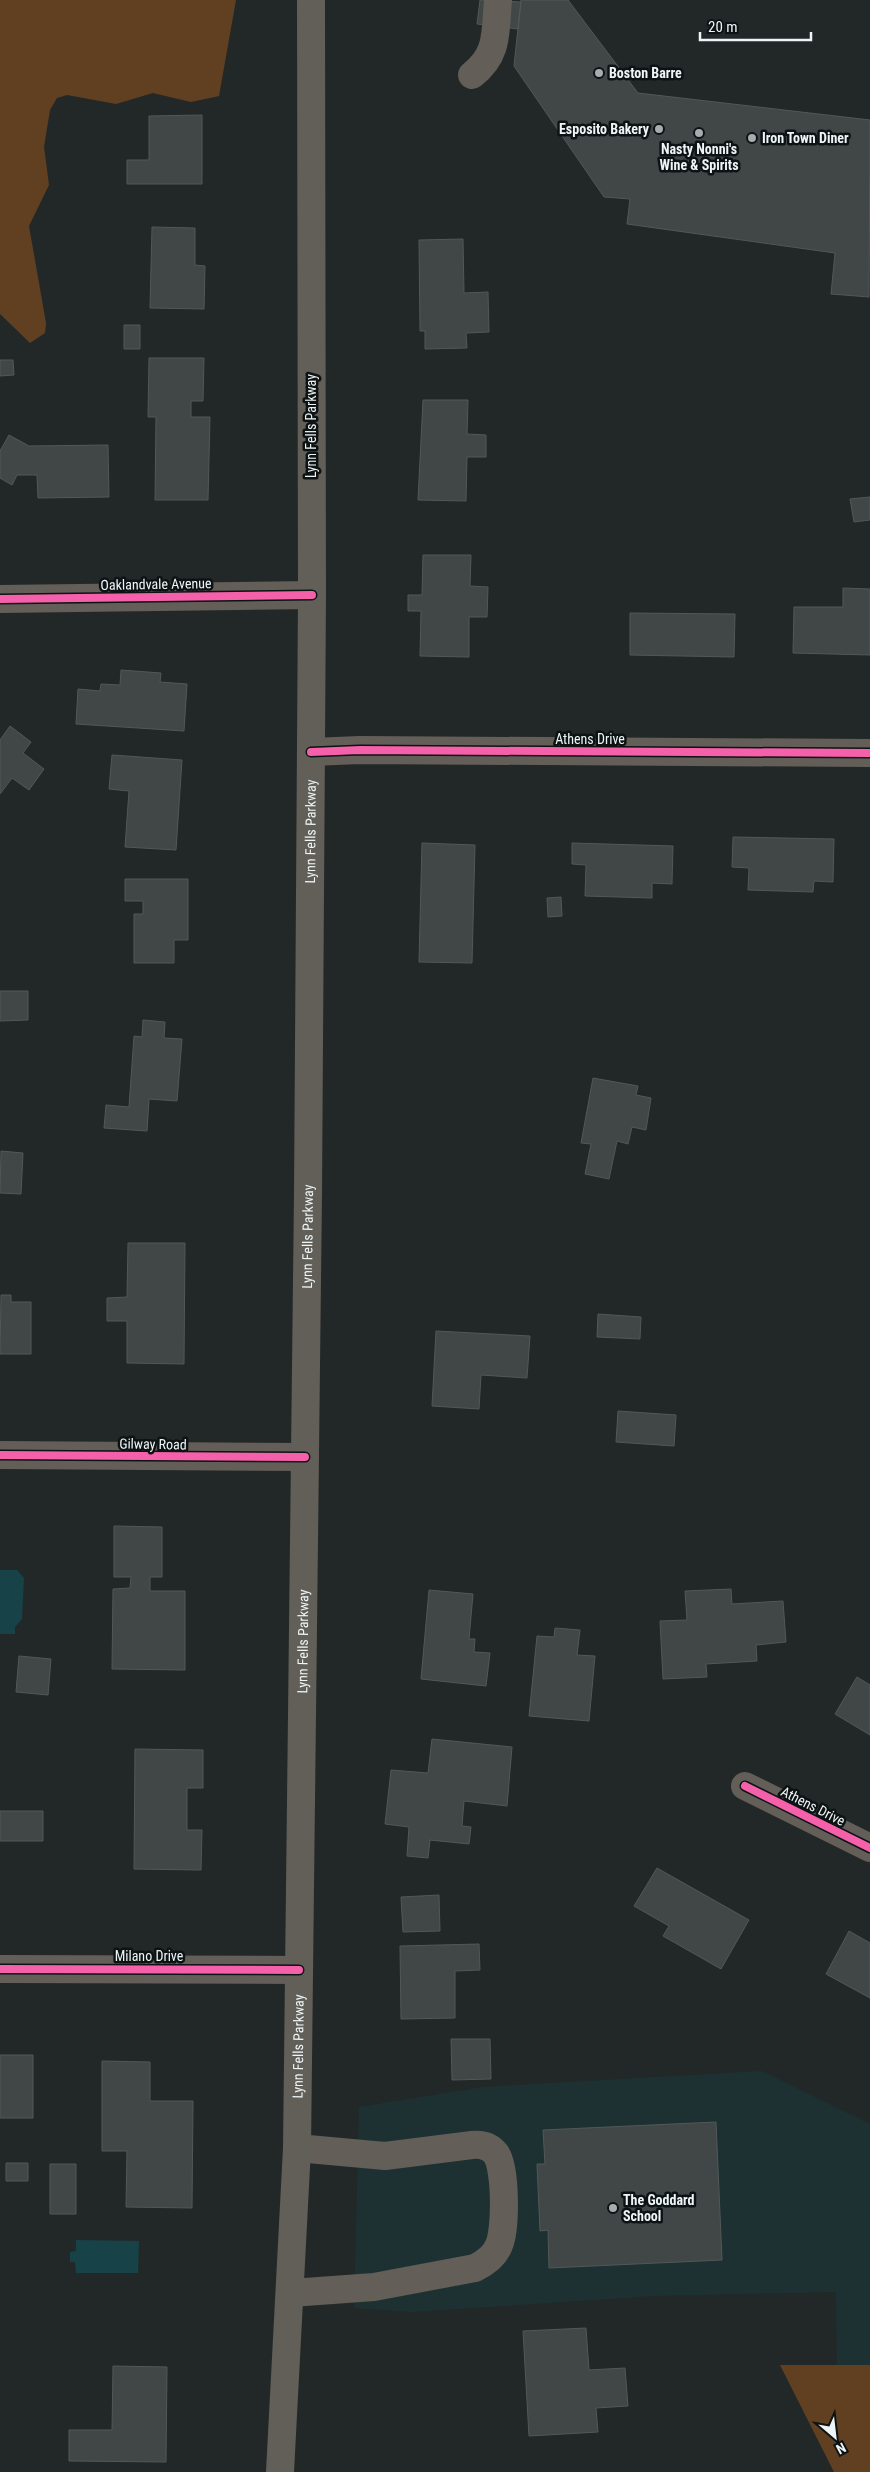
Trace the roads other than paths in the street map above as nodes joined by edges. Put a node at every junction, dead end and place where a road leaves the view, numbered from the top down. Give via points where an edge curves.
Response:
1 (310, 0) edge
2 (498, 0) edge
3 (472, 75) dead end
4 (312, 595) junction
5 (0, 599) edge
6 (311, 752) junction
7 (870, 753) edge
8 (0, 1455) edge
9 (305, 1457) junction
10 (745, 1786) dead end
11 (870, 1848) edge
12 (0, 1968) edge
13 (298, 1970) junction
14 (297, 2148) junction
15 (291, 2293) junction
16 (280, 2472) edge

1 - 4 main road, Lynn Fells Parkway
2 - 3 street via 493,51 486,63
4 - 5 street, Oaklandvale Avenue
4 - 6 main road, Lynn Fells Parkway
6 - 7 street, Athens Drive
6 - 9 main road, Lynn Fells Parkway
8 - 9 street, Gilway Road
9 - 13 main road, Lynn Fells Parkway
10 - 11 street, Athens Drive
12 - 13 street, Milano Drive
13 - 14 main road, Lynn Fells Parkway
14 - 15 main road, Lynn Fells Parkway
14 - 15 street via 384,2156 482,2145 492,2151 501,2164 504,2224 498,2247 488,2260 475,2268 374,2287
15 - 16 main road, Lynn Fells Parkway

